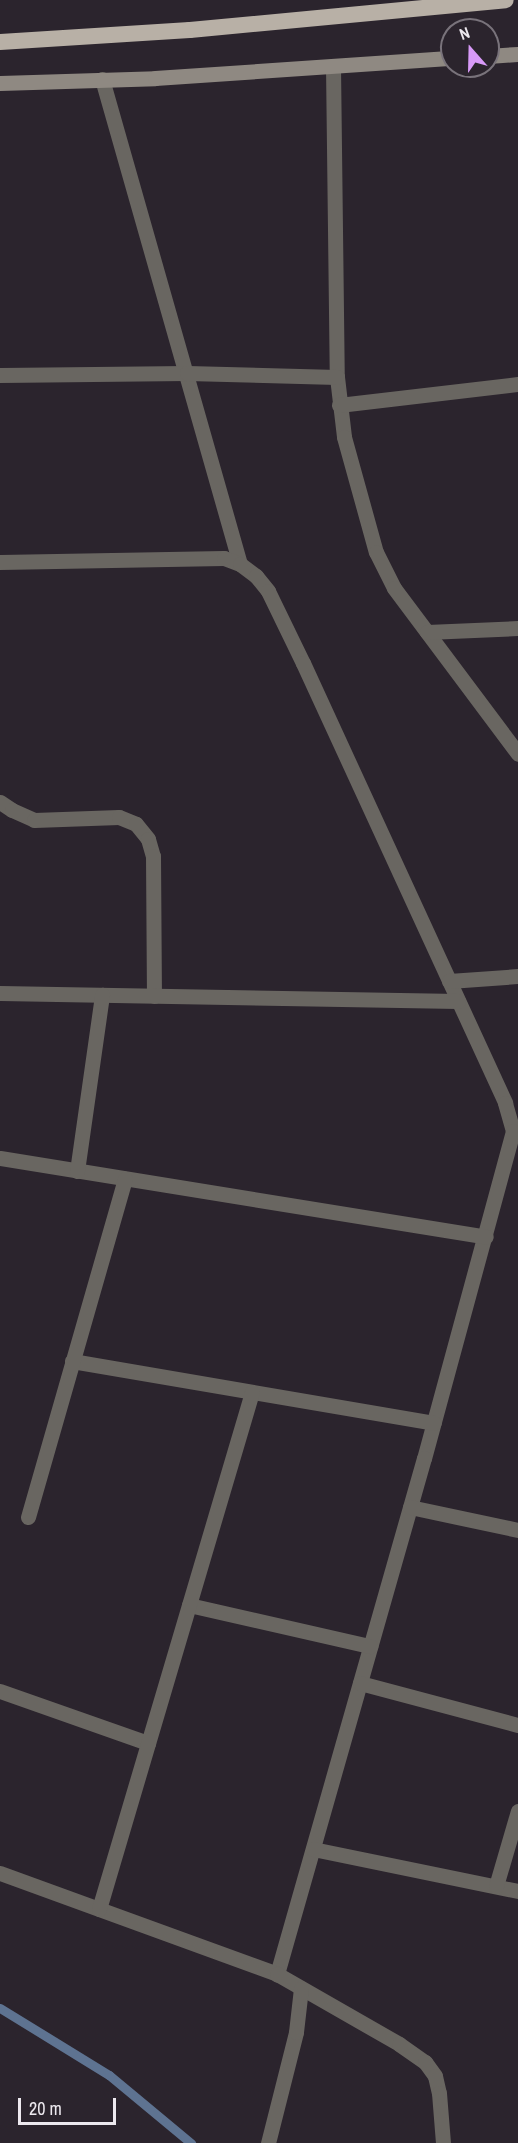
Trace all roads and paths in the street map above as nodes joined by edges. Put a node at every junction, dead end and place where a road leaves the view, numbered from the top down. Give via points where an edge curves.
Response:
1 (506, 0) edge
2 (0, 42) edge
3 (518, 54) edge
4 (500, 55) edge
5 (440, 59) edge
6 (333, 66) junction
7 (102, 79) junction
8 (0, 83) edge
9 (188, 373) junction
10 (0, 375) edge
11 (337, 377) junction
12 (518, 384) edge
13 (339, 405) junction
14 (0, 562) edge
15 (240, 564) junction
16 (518, 628) edge
17 (427, 632) junction
18 (518, 754) edge
19 (0, 802) edge
20 (518, 976) edge
21 (449, 981) junction
22 (0, 993) edge
23 (102, 995) junction
24 (154, 996) junction
25 (458, 1001) junction
26 (0, 1158) edge
27 (77, 1171) junction
28 (125, 1179) junction
29 (486, 1237) junction
30 (72, 1361) junction
31 (252, 1392) junction
32 (434, 1423) junction
33 (411, 1507) junction
34 (28, 1517) dead end
35 (518, 1530) edge
36 (189, 1605) junction
37 (370, 1646) junction
38 (360, 1683) junction
39 (2, 1697) edge
40 (518, 1725) edge
41 (148, 1743) junction
42 (518, 1811) edge
43 (313, 1849) junction
44 (0, 1873) edge
45 (496, 1886) junction
46 (518, 1891) edge
47 (99, 1909) junction
48 (277, 1974) junction
49 (301, 1988) junction
50 (268, 2143) edge
51 (443, 2143) edge

1 - 2 highway via 190,30
3 - 4 main road
5 - 6 main road
6 - 7 main road
6 - 11 street
7 - 8 main road
7 - 9 street
9 - 10 street
9 - 11 street
9 - 15 street
11 - 13 street
12 - 13 street
13 - 17 street via 376,552 394,588
14 - 15 street via 204,557
15 - 21 street via 268,591
16 - 17 street
17 - 18 street
19 - 24 street via 34,820 119,817 136,824 148,839 153,856
20 - 21 street
21 - 25 street
22 - 23 street
23 - 24 street
23 - 27 street
24 - 25 street
25 - 29 street via 505,1102 513,1131
26 - 27 street
27 - 28 street
28 - 29 street
28 - 30 street
29 - 32 street
30 - 31 street
30 - 34 street
31 - 32 street
31 - 36 street
32 - 33 street
33 - 35 street
33 - 37 street
36 - 37 street
36 - 41 street
37 - 38 street
38 - 40 street
38 - 43 street
39 - 41 street
41 - 47 street
42 - 45 street
43 - 45 street
43 - 48 street
44 - 47 street
45 - 46 street
47 - 48 street
48 - 49 street
49 - 50 street via 296,2032
49 - 51 street via 425,2062 435,2076 439,2093

